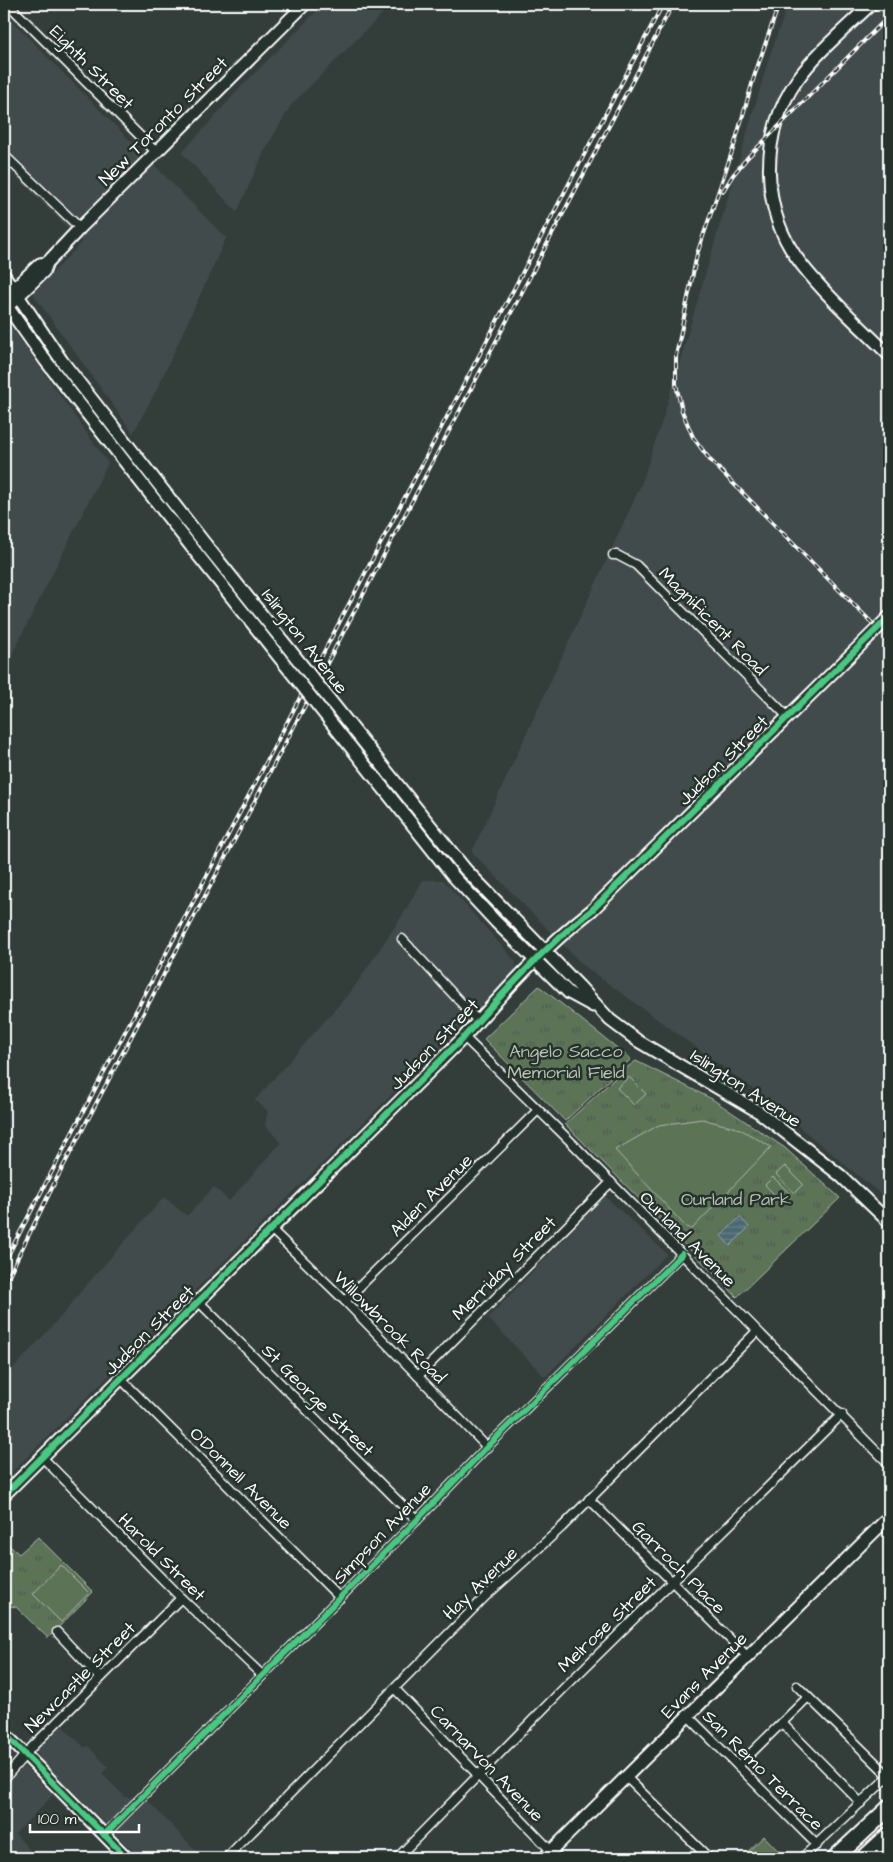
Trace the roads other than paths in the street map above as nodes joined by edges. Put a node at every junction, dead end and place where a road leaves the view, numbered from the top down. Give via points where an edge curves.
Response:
1 (8, 4) edge
2 (305, 4) edge
3 (871, 4) edge
4 (156, 152) junction
5 (4, 155) edge
6 (80, 228) junction
7 (4, 275) edge
8 (16, 293) junction
9 (5, 304) edge
10 (889, 355) edge
11 (613, 556) dead end
12 (889, 617) edge
13 (788, 717) junction
14 (402, 939) dead end
15 (543, 959) junction
16 (482, 1018) junction
17 (464, 1037) junction
18 (538, 1110) junction
19 (611, 1182) junction
20 (889, 1222) edge
21 (271, 1229) junction
22 (682, 1254) junction
23 (345, 1301) junction
24 (199, 1302) junction
25 (757, 1331) junction
26 (418, 1376) junction
27 (121, 1379) junction
28 (842, 1414) junction
29 (487, 1446) junction
30 (42, 1457) junction
31 (889, 1464) edge
32 (4, 1495) edge
33 (589, 1498) junction
34 (889, 1517) edge
35 (417, 1520) junction
36 (674, 1581) junction
37 (181, 1598) junction
38 (340, 1598) junction
39 (57, 1632) dead end
40 (748, 1657) junction
41 (262, 1675) junction
42 (100, 1678) junction
43 (797, 1686) dead end
44 (395, 1689) junction
45 (808, 1697) junction
46 (688, 1716) junction
47 (782, 1723) junction
48 (4, 1733) edge
49 (25, 1755) junction
50 (738, 1766) junction
51 (478, 1776) junction
52 (889, 1776) edge
53 (626, 1777) junction
54 (4, 1779) edge
55 (861, 1803) junction
56 (889, 1808) edge
57 (104, 1835) junction
58 (889, 1835) edge
59 (817, 1845) junction
60 (551, 1856) edge
61 (127, 1858) edge
62 (226, 1858) edge
63 (396, 1858) edge
64 (709, 1858) edge
65 (802, 1858) edge
66 (836, 1858) edge
67 (864, 1858) edge

1 - 4 street, Eighth Street
2 - 4 main road, New Toronto Street
3 - 10 main road via 808,67 787,97 772,137 769,174 779,226 792,252
4 - 6 main road, New Toronto Street
5 - 6 street
6 - 8 main road, New Toronto Street via 47,263 40,264
7 - 8 main road, Islington Avenue
8 - 9 main road, New Toronto Street
8 - 15 main road, Islington Avenue, bridge via 62,361 130,448 464,870
9 - 15 main road, Islington Avenue, bridge via 120,456 454,877 496,922
11 - 13 street, Magnificent Road via 636,565
12 - 13 main road, Judson Street
13 - 15 main road, Judson Street via 576,922
14 - 16 street
15 - 16 main road, Judson Street via 503,1002
15 - 20 main road, Islington Avenue via 569,993 601,1011 638,1040 759,1112 841,1176
16 - 17 main road, Judson Street
17 - 18 street, Ourland Avenue
17 - 21 main road, Judson Street
18 - 19 street, Ourland Avenue
18 - 23 street, Alden Avenue
19 - 22 street, Ourland Avenue
19 - 26 street, Merriday Street
21 - 23 street, Willowbrook Road
21 - 24 main road, Judson Street
22 - 25 street, Ourland Avenue
22 - 29 street, Simpson Avenue
23 - 26 street, Willowbrook Road
24 - 27 main road, Judson Street
24 - 35 street, St George Street
25 - 28 street, Ourland Avenue
25 - 33 street, Hay Avenue
26 - 29 street, Willowbrook Road
27 - 30 main road, Judson Street
27 - 38 street, O'Donnell Avenue
28 - 31 street, Ourland Avenue
28 - 36 street, Melrose Street
29 - 35 street, Simpson Avenue
30 - 32 main road, Judson Street
30 - 37 street, Harold Street
33 - 36 street, Garroch Place
33 - 44 street, Hay Avenue
34 - 40 main road, Evans Avenue
35 - 38 street, Simpson Avenue
36 - 40 street, Garroch Place
36 - 51 street, Melrose Street
37 - 41 street, Harold Street
37 - 42 street, Newcastle Street
38 - 41 street, Simpson Avenue
39 - 42 street
40 - 46 main road, Evans Avenue
41 - 57 street, Simpson Avenue
42 - 49 street, Newcastle Street
43 - 45 street
44 - 51 street, Carnarvon Avenue
44 - 62 street, Hay Avenue
45 - 47 street
45 - 52 street
46 - 50 street, San Remo Terrace
46 - 53 main road, Evans Avenue
47 - 50 street
47 - 55 street
48 - 49 main road
49 - 54 street, Newcastle Street
49 - 57 main road
50 - 59 street, San Remo Terrace
51 - 60 street, Carnarvon Avenue
51 - 63 street, Melrose Street
52 - 55 street
53 - 60 main road, Evans Avenue
53 - 64 street
55 - 59 street
56 - 66 highway
57 - 61 main road
58 - 67 highway
59 - 65 street

